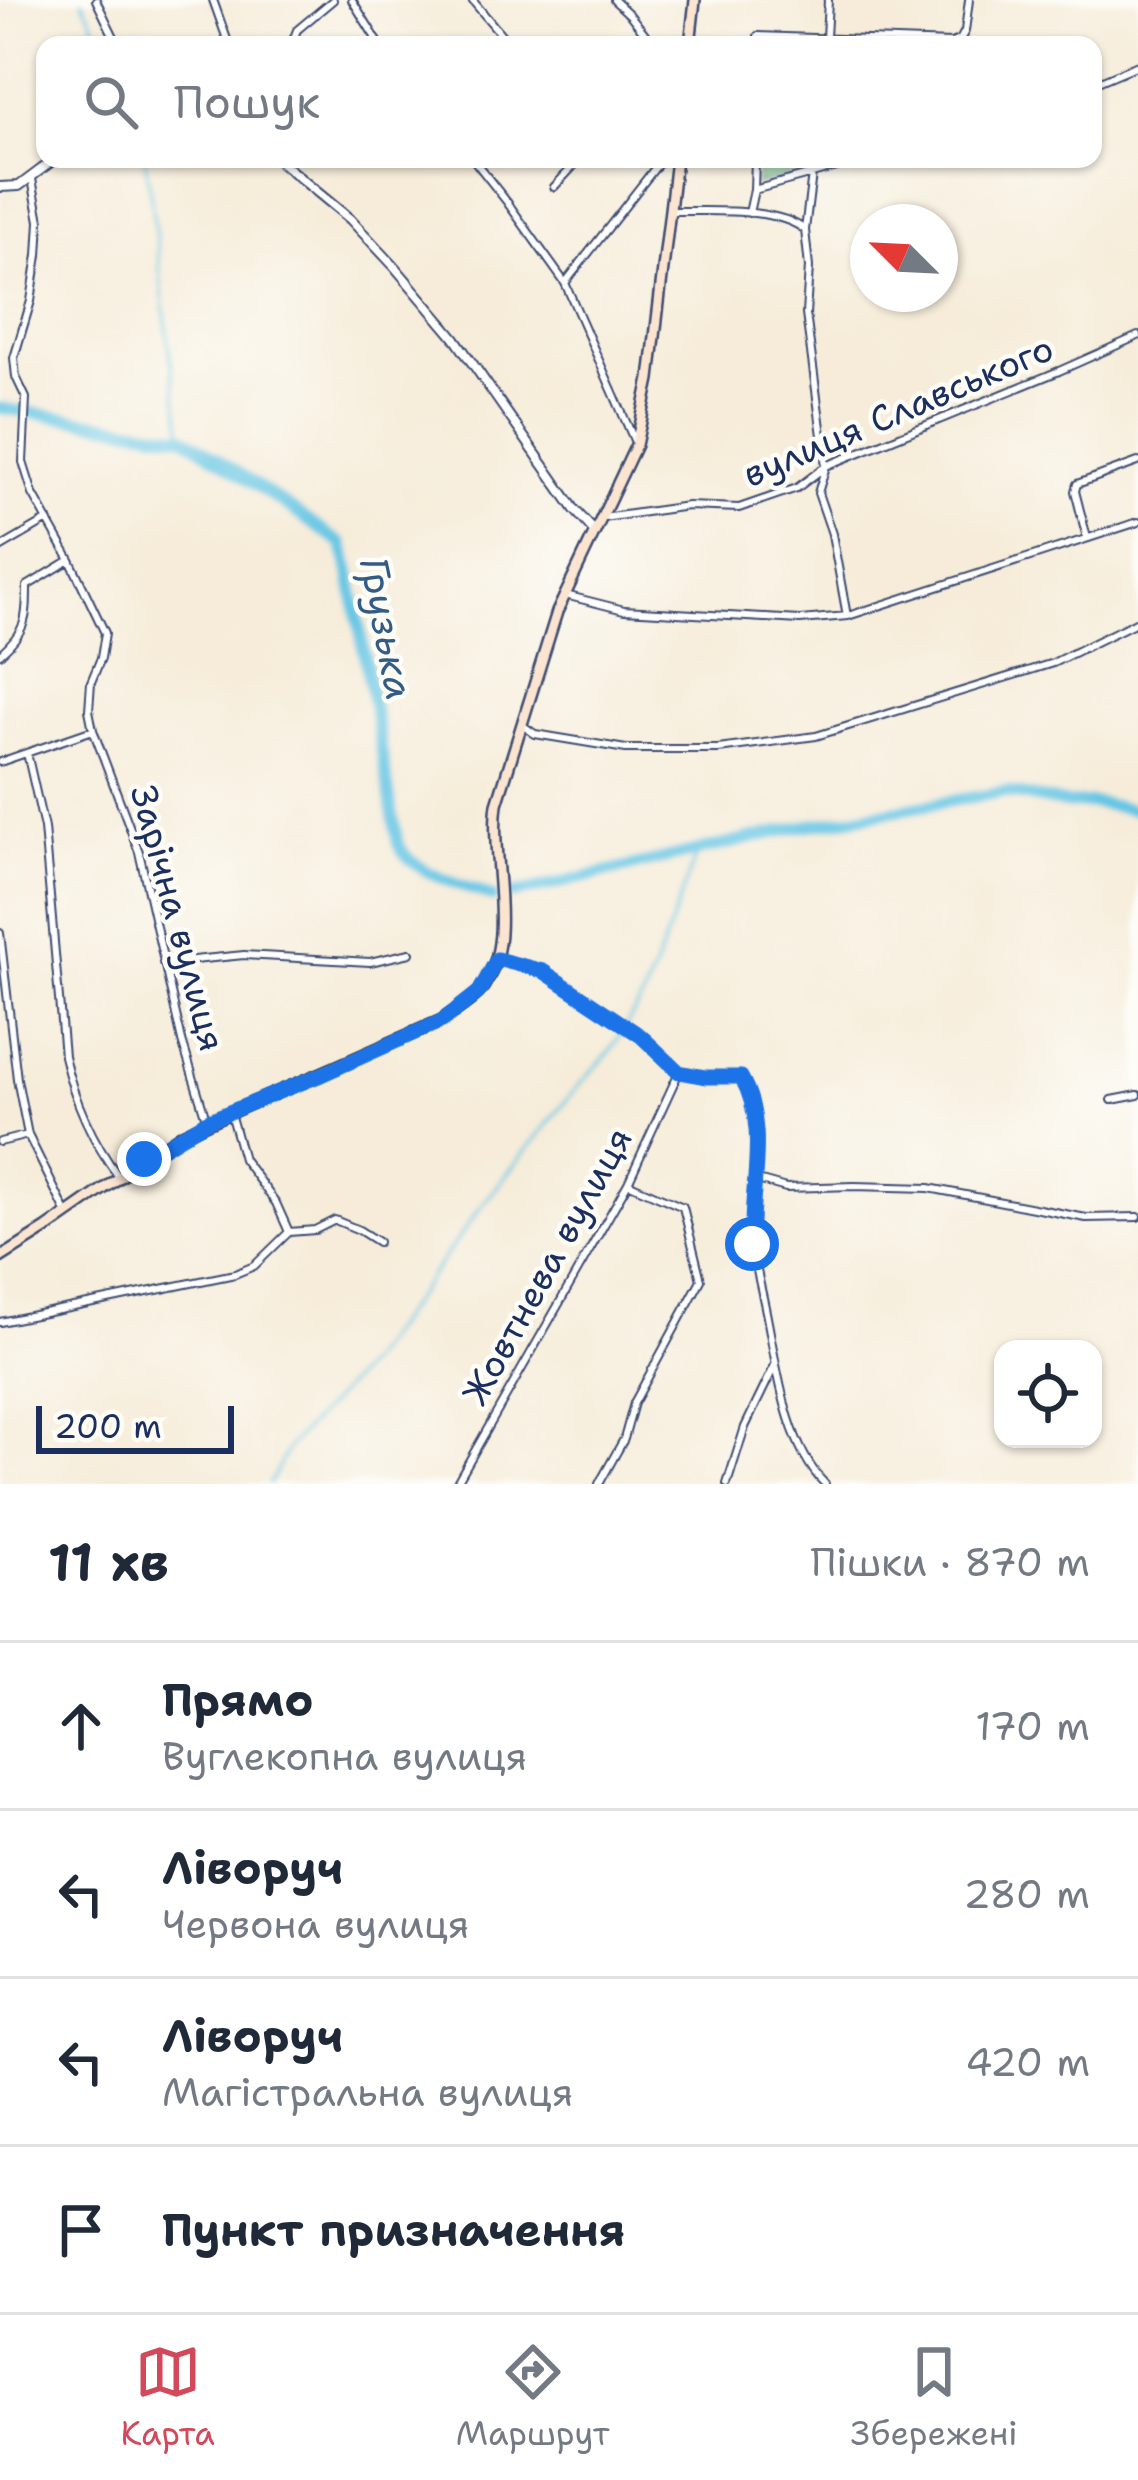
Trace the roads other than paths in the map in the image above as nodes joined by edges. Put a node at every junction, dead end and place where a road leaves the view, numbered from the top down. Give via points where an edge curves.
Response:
1 (96, 0) edge
2 (213, 0) edge
3 (333, 0) edge
4 (352, 0) edge
5 (472, 0) edge
6 (614, 0) edge
7 (695, 0) edge
8 (828, 0) edge
9 (969, 0) edge
10 (114, 36) edge
11 (226, 36) edge
12 (295, 36) edge
13 (374, 36) edge
14 (502, 36) edge
15 (647, 36) edge
16 (691, 36) edge
17 (826, 36) edge
18 (962, 36) edge
19 (1138, 65) edge
20 (1102, 80) edge
21 (45, 168) edge
22 (288, 168) edge
23 (479, 168) edge
24 (572, 168) edge
25 (655, 168) edge
26 (675, 168) edge
27 (755, 168) edge
28 (828, 168) edge
29 (812, 174) junction
30 (32, 179) junction
31 (0, 187) edge
32 (554, 187) dead end
33 (754, 190) junction
34 (671, 211) junction
35 (749, 213) junction
36 (805, 230) junction
37 (566, 284) junction
38 (1138, 336) edge
39 (636, 445) junction
40 (1138, 462) edge
41 (826, 466) junction
42 (583, 517) junction
43 (603, 518) junction
44 (48, 520) junction
45 (1138, 522) edge
46 (596, 533) junction
47 (1087, 538) junction
48 (0, 548) edge
49 (70, 560) junction
50 (565, 595) junction
51 (848, 616) junction
52 (1138, 621) edge
53 (0, 654) edge
54 (522, 725) junction
55 (93, 730) junction
56 (27, 753) junction
57 (0, 763) edge
58 (0, 933) edge
59 (410, 952) dead end
60 (497, 959) junction
61 (162, 963) junction
62 (679, 1072) junction
63 (1138, 1095) edge
64 (1112, 1100) dead end
65 (230, 1112) junction
66 (207, 1121) junction
67 (28, 1135) junction
68 (0, 1142) edge
69 (119, 1177) junction
70 (754, 1179) junction
71 (628, 1184) junction
72 (67, 1214) junction
73 (1138, 1217) edge
74 (290, 1232) junction
75 (378, 1242) dead end
76 (0, 1258) edge
77 (0, 1322) edge
78 (777, 1362) junction
79 (456, 1484) edge
80 (598, 1484) edge
81 (728, 1484) edge
82 (825, 1484) edge

1 - 10 street
2 - 11 street
3 - 12 street
4 - 13 street
5 - 14 street
6 - 15 street
7 - 16 main road
8 - 17 street
9 - 18 street
19 - 20 street
21 - 30 street
22 - 42 street via 394,266
23 - 37 street
24 - 32 street
25 - 37 street
26 - 34 main road
27 - 33 street
28 - 29 street
29 - 33 street
29 - 36 street
30 - 31 street
30 - 44 street via 40,221 36,270 14,358 26,410 23,462
33 - 35 street
34 - 35 street
34 - 39 main road
35 - 36 street
36 - 41 street via 806,314
37 - 39 street
38 - 41 street, вулиця Славського
39 - 43 main road
40 - 47 street via 1077,484
41 - 43 street, вулиця Славського via 796,488 739,508
41 - 51 street via 818,493
42 - 43 street
42 - 46 street
43 - 46 main road
44 - 48 street
44 - 49 street
45 - 47 street
46 - 50 main road
47 - 51 street
49 - 53 street via 27,586 24,627
49 - 55 street via 105,633 91,682
50 - 51 street via 624,610
50 - 54 main road
52 - 54 street via 1053,663 816,736 626,748
54 - 60 main road via 494,830
55 - 56 street
55 - 61 street, Зарічна вулиця via 139,852
56 - 57 street
56 - 69 street via 44,828 64,1056 72,1090
58 - 67 street
59 - 61 street via 370,962 244,956
60 - 62 street via 543,971 641,1036
60 - 65 main road via 479,992 442,1021
61 - 66 street, Зарічна вулиця
62 - 70 street via 741,1077 758,1146
62 - 71 street, Жовтнева вулиця
63 - 64 street
65 - 66 main road
65 - 74 street via 243,1159
66 - 69 main road
67 - 68 street
67 - 72 street
69 - 72 main road
70 - 73 street via 786,1187 929,1188 1086,1218
70 - 78 street via 752,1244
71 - 79 street, Жовтнева вулиця
71 - 80 street via 683,1207 701,1280
72 - 76 main road
74 - 75 street via 335,1220
74 - 77 street via 235,1274
78 - 81 street
78 - 82 street via 809,1468

